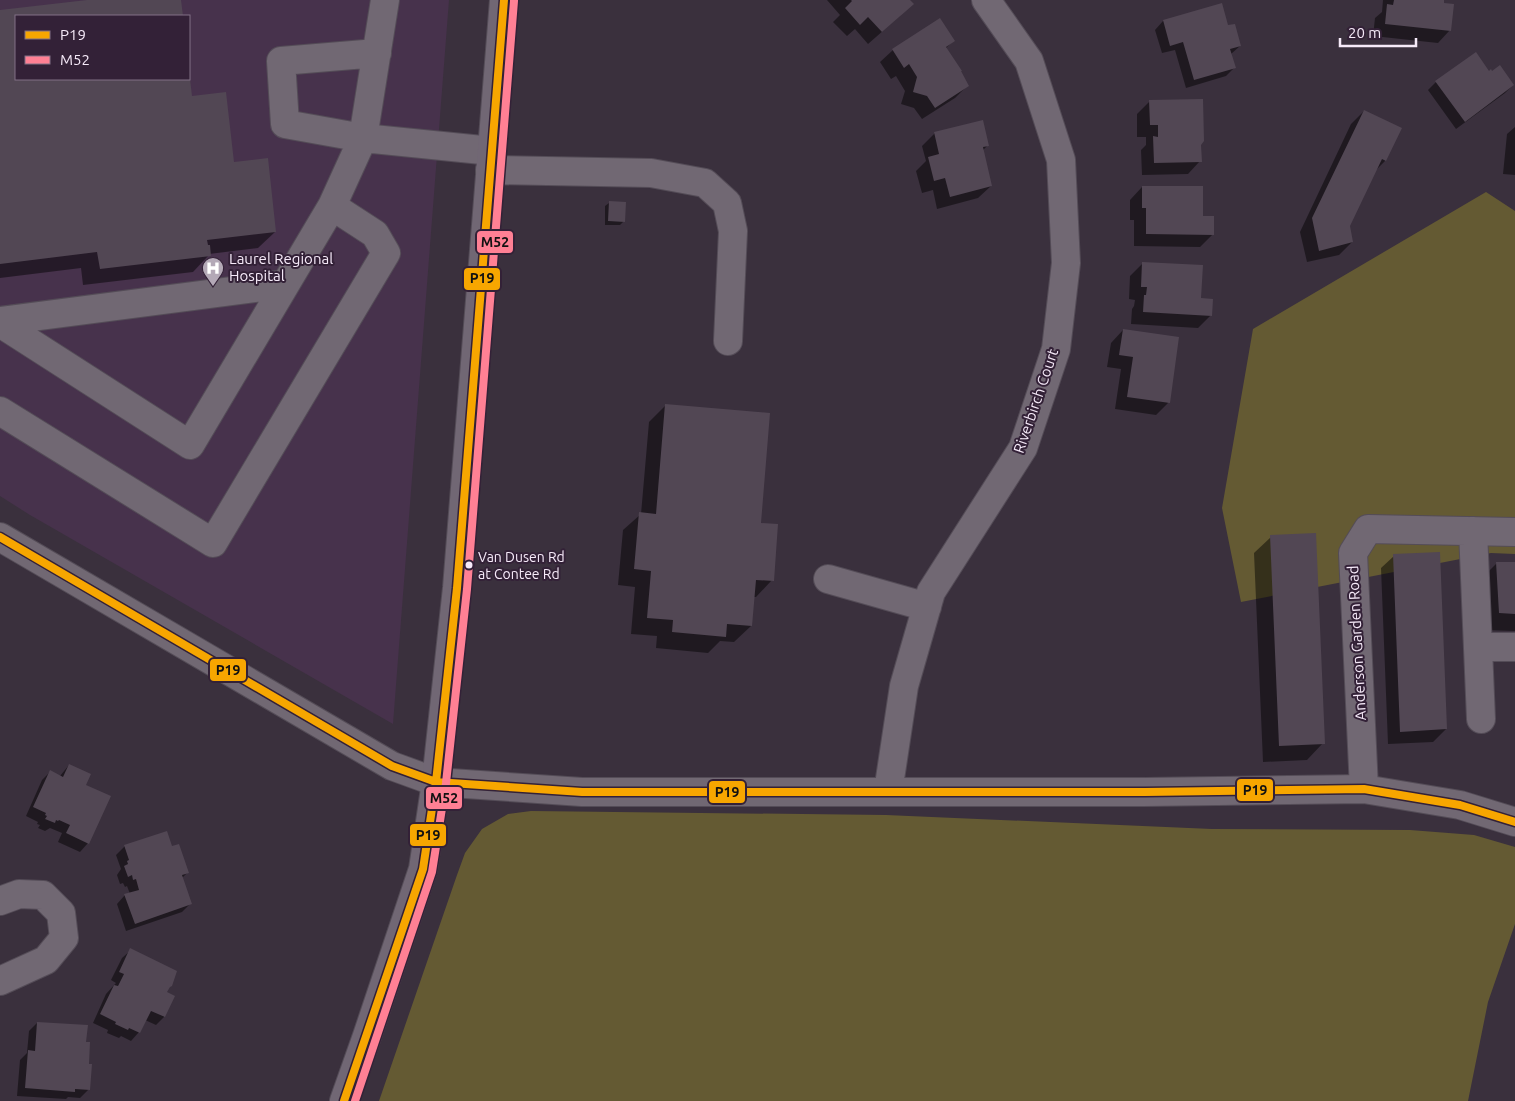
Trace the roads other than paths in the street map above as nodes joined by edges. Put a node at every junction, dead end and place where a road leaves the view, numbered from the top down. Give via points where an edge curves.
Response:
1 (385, 0) edge
2 (504, 0) edge
3 (986, 0) edge
4 (377, 53) junction
5 (363, 138) junction
6 (491, 160) junction
7 (332, 206) junction
8 (285, 284) junction
9 (0, 322) edge
10 (728, 342) dead end
11 (0, 411) edge
12 (1473, 531) junction
13 (1515, 532) edge
14 (0, 537) edge
15 (828, 579) dead end
16 (927, 607) junction
17 (1478, 647) junction
18 (1515, 647) edge
19 (1481, 719) dead end
20 (436, 782) junction
21 (1364, 789) junction
22 (888, 792) junction
23 (1515, 822) edge
24 (0, 900) edge
25 (0, 981) edge
26 (344, 1101) edge

1 - 4 street
2 - 6 main road
3 - 16 street, Riverbirch Court via 1028,61 1061,160 1066,263 1056,349 1023,448 931,592
4 - 5 street
4 - 5 street via 281,60 285,124
5 - 6 street
5 - 7 street
6 - 10 street via 651,173 705,183 727,203 733,231
6 - 20 main road via 457,588
7 - 8 street
7 - 11 street via 374,234 386,253 213,543
8 - 9 street
8 - 9 street via 190,445
12 - 13 street, Anderson Garden Road
12 - 17 street
12 - 21 street, Anderson Garden Road via 1368,529 1353,553
14 - 20 street via 392,766
15 - 16 street
16 - 22 street, Riverbirch Court via 904,686
17 - 18 street
17 - 19 street
20 - 22 street via 582,792
20 - 26 main road via 423,869
21 - 22 street
21 - 23 street via 1460,804
24 - 25 street via 19,894 44,894 61,913 64,938 46,960

